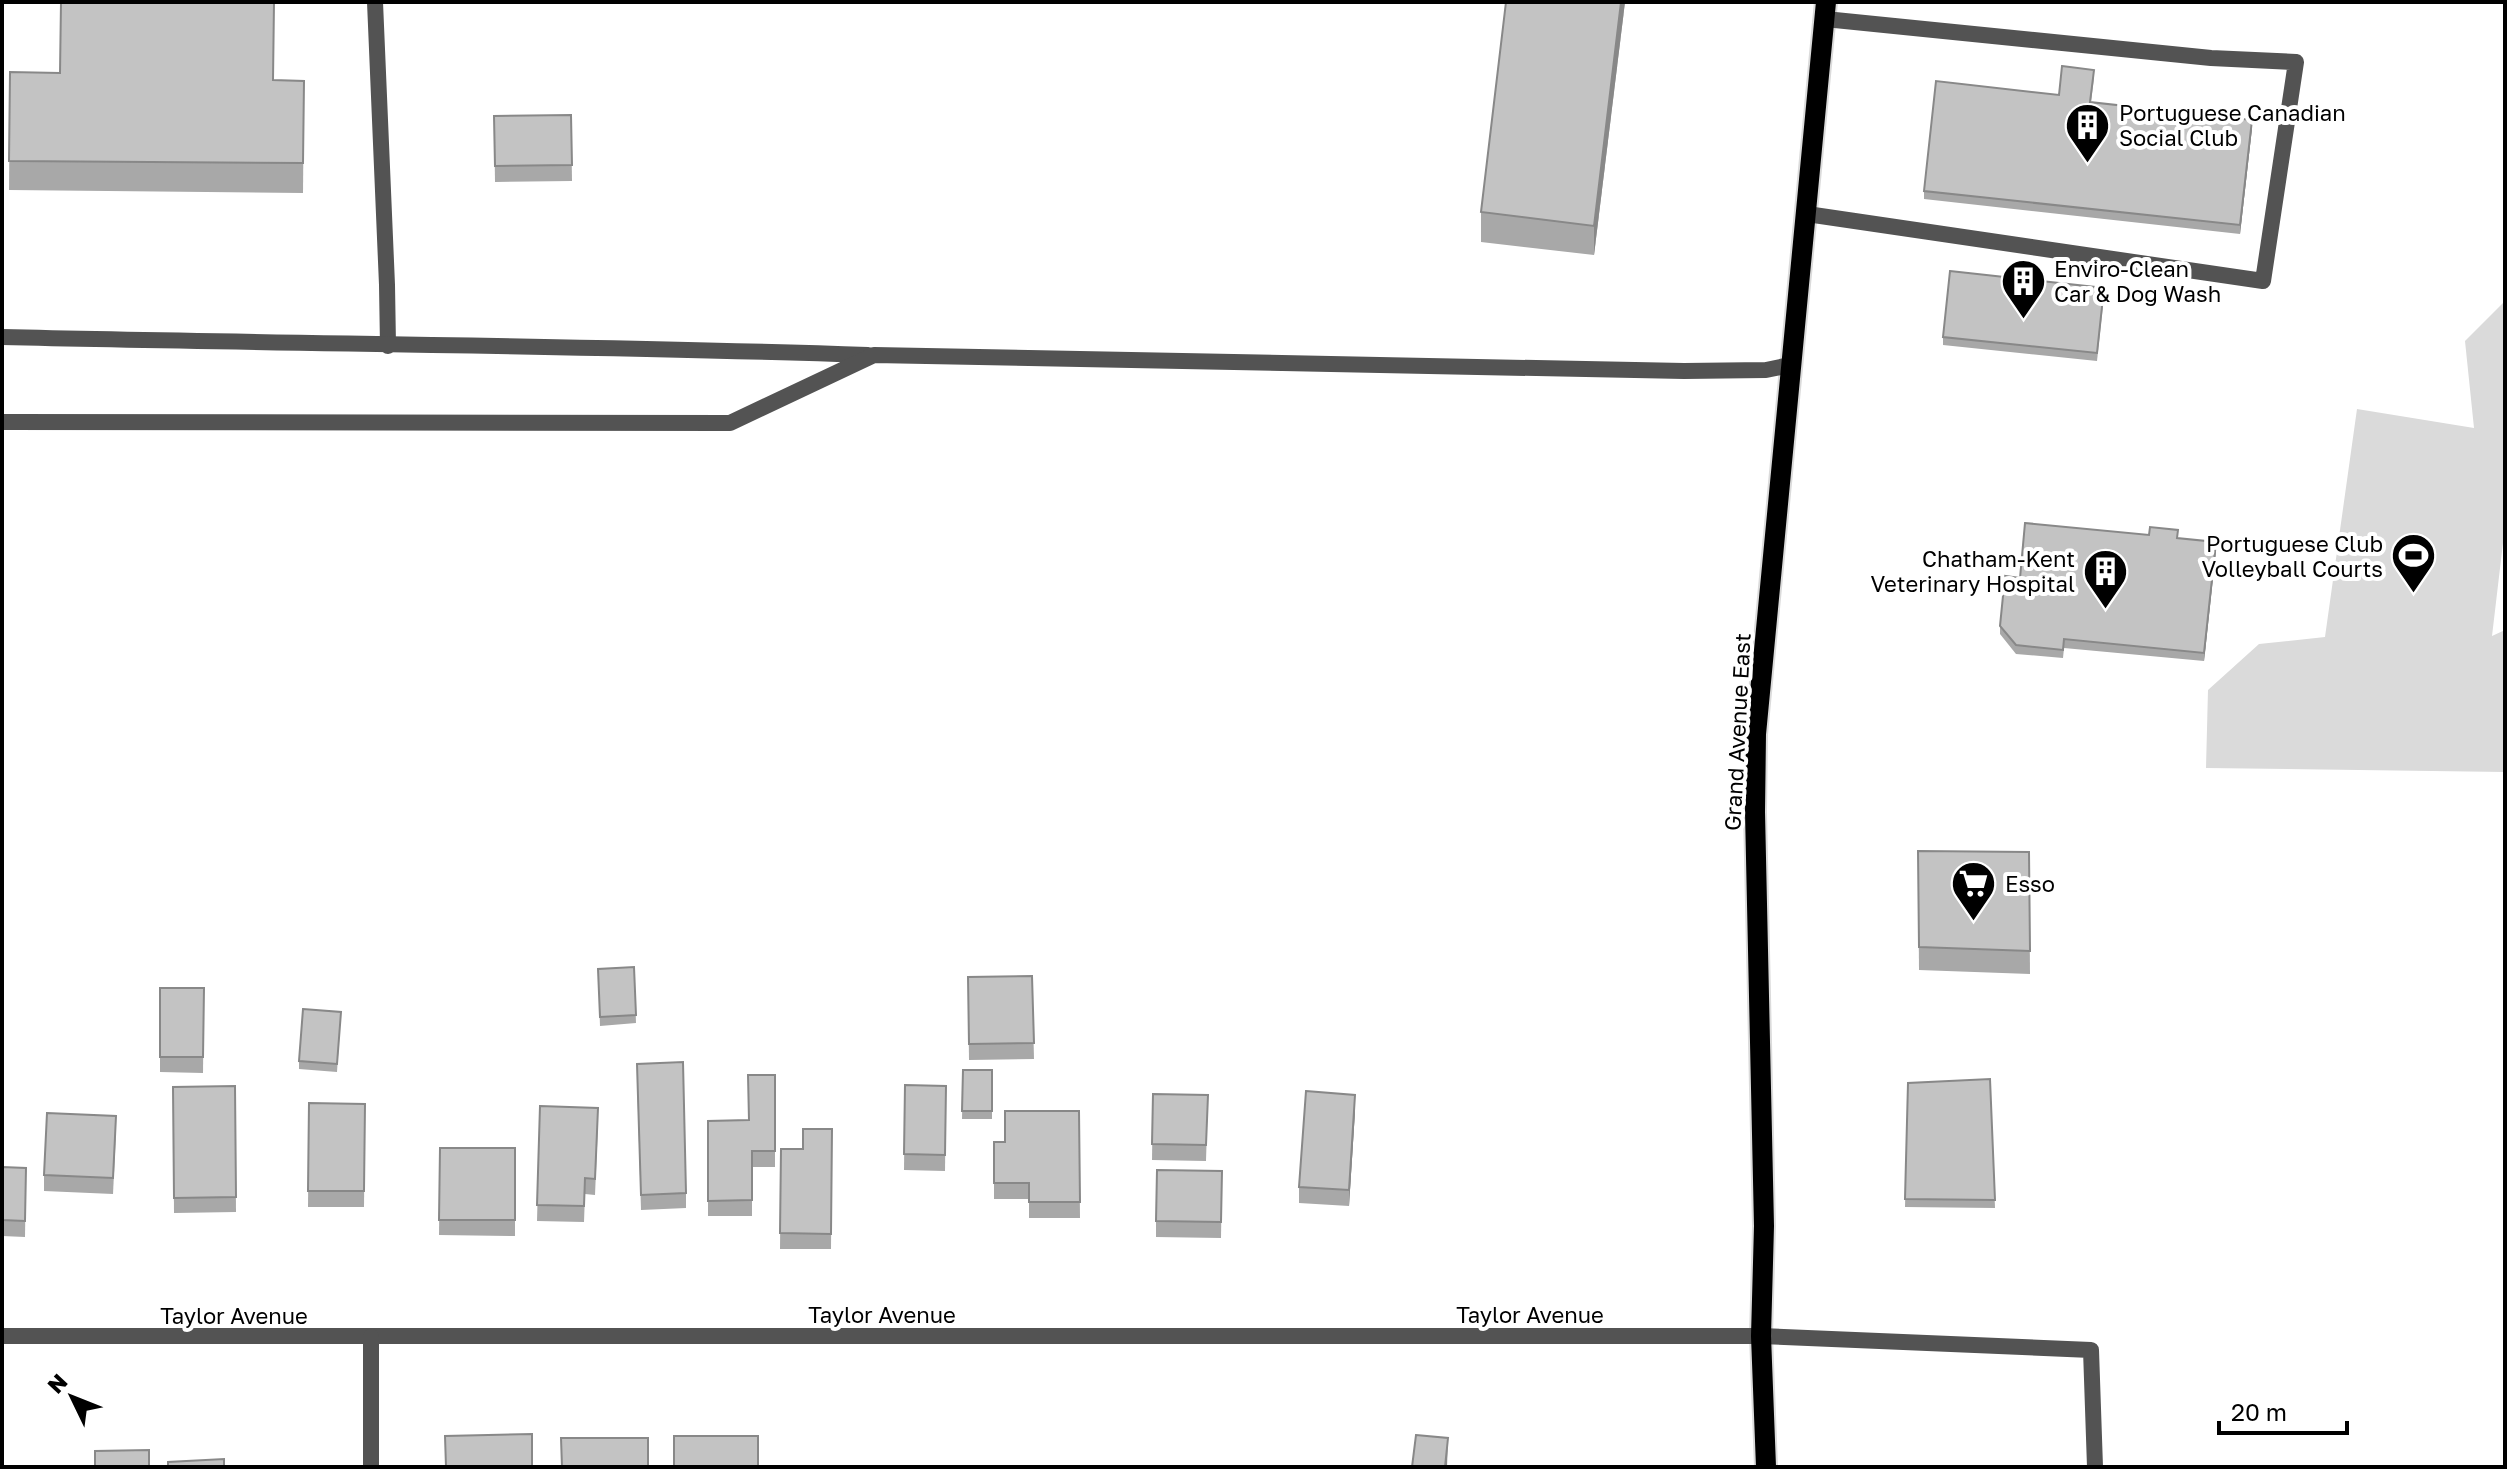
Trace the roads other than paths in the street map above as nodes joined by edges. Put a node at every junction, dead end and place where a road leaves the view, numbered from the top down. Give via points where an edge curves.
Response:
1 (375, 2) edge
2 (1826, 10) edge
3 (1807, 214) junction
4 (2, 337) edge
5 (388, 346) junction
6 (874, 355) junction
7 (1790, 365) junction
8 (2, 422) edge
9 (2, 1336) edge
10 (1761, 1336) junction
11 (371, 1337) junction
12 (371, 1467) edge
13 (1766, 1467) edge
14 (2095, 1467) edge

1 - 5 street
2 - 3 main road, Grand Avenue East
2 - 3 street via 2211,58 2296,62 2263,281
3 - 7 main road, Grand Avenue East
4 - 5 street
5 - 6 street
6 - 7 street via 1684,371
6 - 8 street via 730,423
7 - 10 main road, Grand Avenue East via 1756,734
9 - 11 street, Taylor Avenue
10 - 11 street, Taylor Avenue
10 - 13 main road, Grand Avenue East
10 - 14 street, Taylor Avenue via 2091,1350
11 - 12 street

